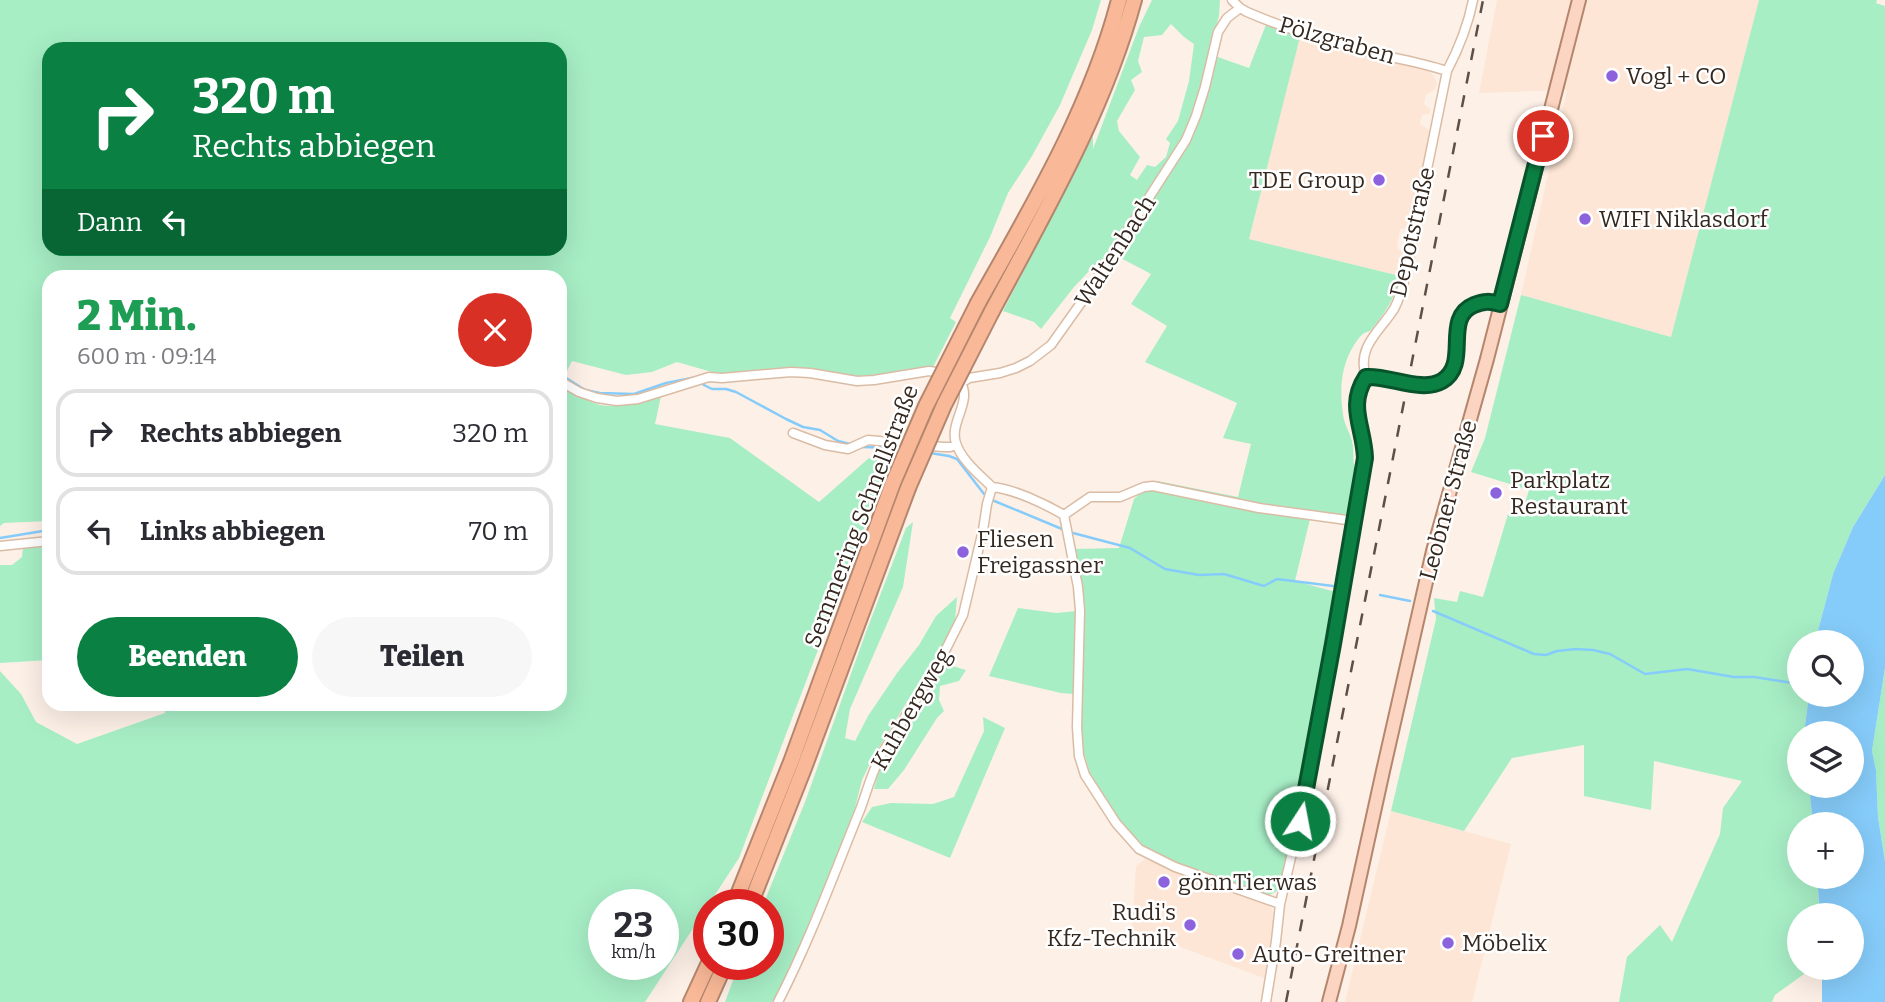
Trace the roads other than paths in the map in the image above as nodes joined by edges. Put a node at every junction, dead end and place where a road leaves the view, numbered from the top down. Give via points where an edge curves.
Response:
1 (1119, 0) edge
2 (1135, 0) edge
3 (1232, 0) edge
4 (1473, 0) edge
5 (1579, 0) edge
6 (1240, 8) junction
7 (1447, 71) junction
8 (1500, 304) junction
9 (1366, 377) junction
10 (961, 383) junction
11 (567, 385) edge
12 (793, 433) dead end
13 (956, 445) junction
14 (992, 487) junction
15 (1064, 515) junction
16 (1354, 522) junction
17 (42, 542) edge
18 (0, 546) edge
19 (740, 889) edge
20 (756, 889) edge
21 (1280, 904) junction
22 (701, 980) edge
23 (718, 980) edge
24 (691, 1002) edge
25 (708, 1002) edge
26 (778, 1002) edge
27 (1266, 1002) edge
28 (1329, 1002) edge

1 - 19 highway, Semmering Schnellstraße, bridge via 1091,83 1057,159 926,406
2 - 20 highway, Semmering Schnellstraße, bridge via 1069,166 944,405 908,488
3 - 6 street, Pölzgraben
4 - 7 street, Depotstraße via 1461,45
5 - 8 main road, Leobner Straße
6 - 7 street, Pölzgraben via 1324,40
6 - 10 street, Waltenbach via 1218,32 1186,140 1060,333 1023,364
7 - 9 street, Depotstraße via 1406,273 1396,304 1368,345 1362,366
8 - 9 street via 1488,300 1465,309 1459,317 1454,364 1441,382 1430,385
8 - 28 main road, Leobner Straße via 1433,551
9 - 16 street, Depotstraße via 1355,405 1365,458
10 - 11 street via 929,371 857,381 810,373 766,373 709,377 617,401
10 - 13 street via 965,395
12 - 13 street via 848,449 868,440
13 - 14 street
14 - 15 street
14 - 26 street, Kuhbergweg via 963,615 873,769 808,938
15 - 16 street via 1090,497 1120,497 1153,486
15 - 21 street via 1080,611 1077,735 1085,775 1139,849 1175,867
16 - 21 street, Depotstraße via 1305,798
17 - 18 street
21 - 27 street, Depotstraße
22 - 24 highway
23 - 25 highway

